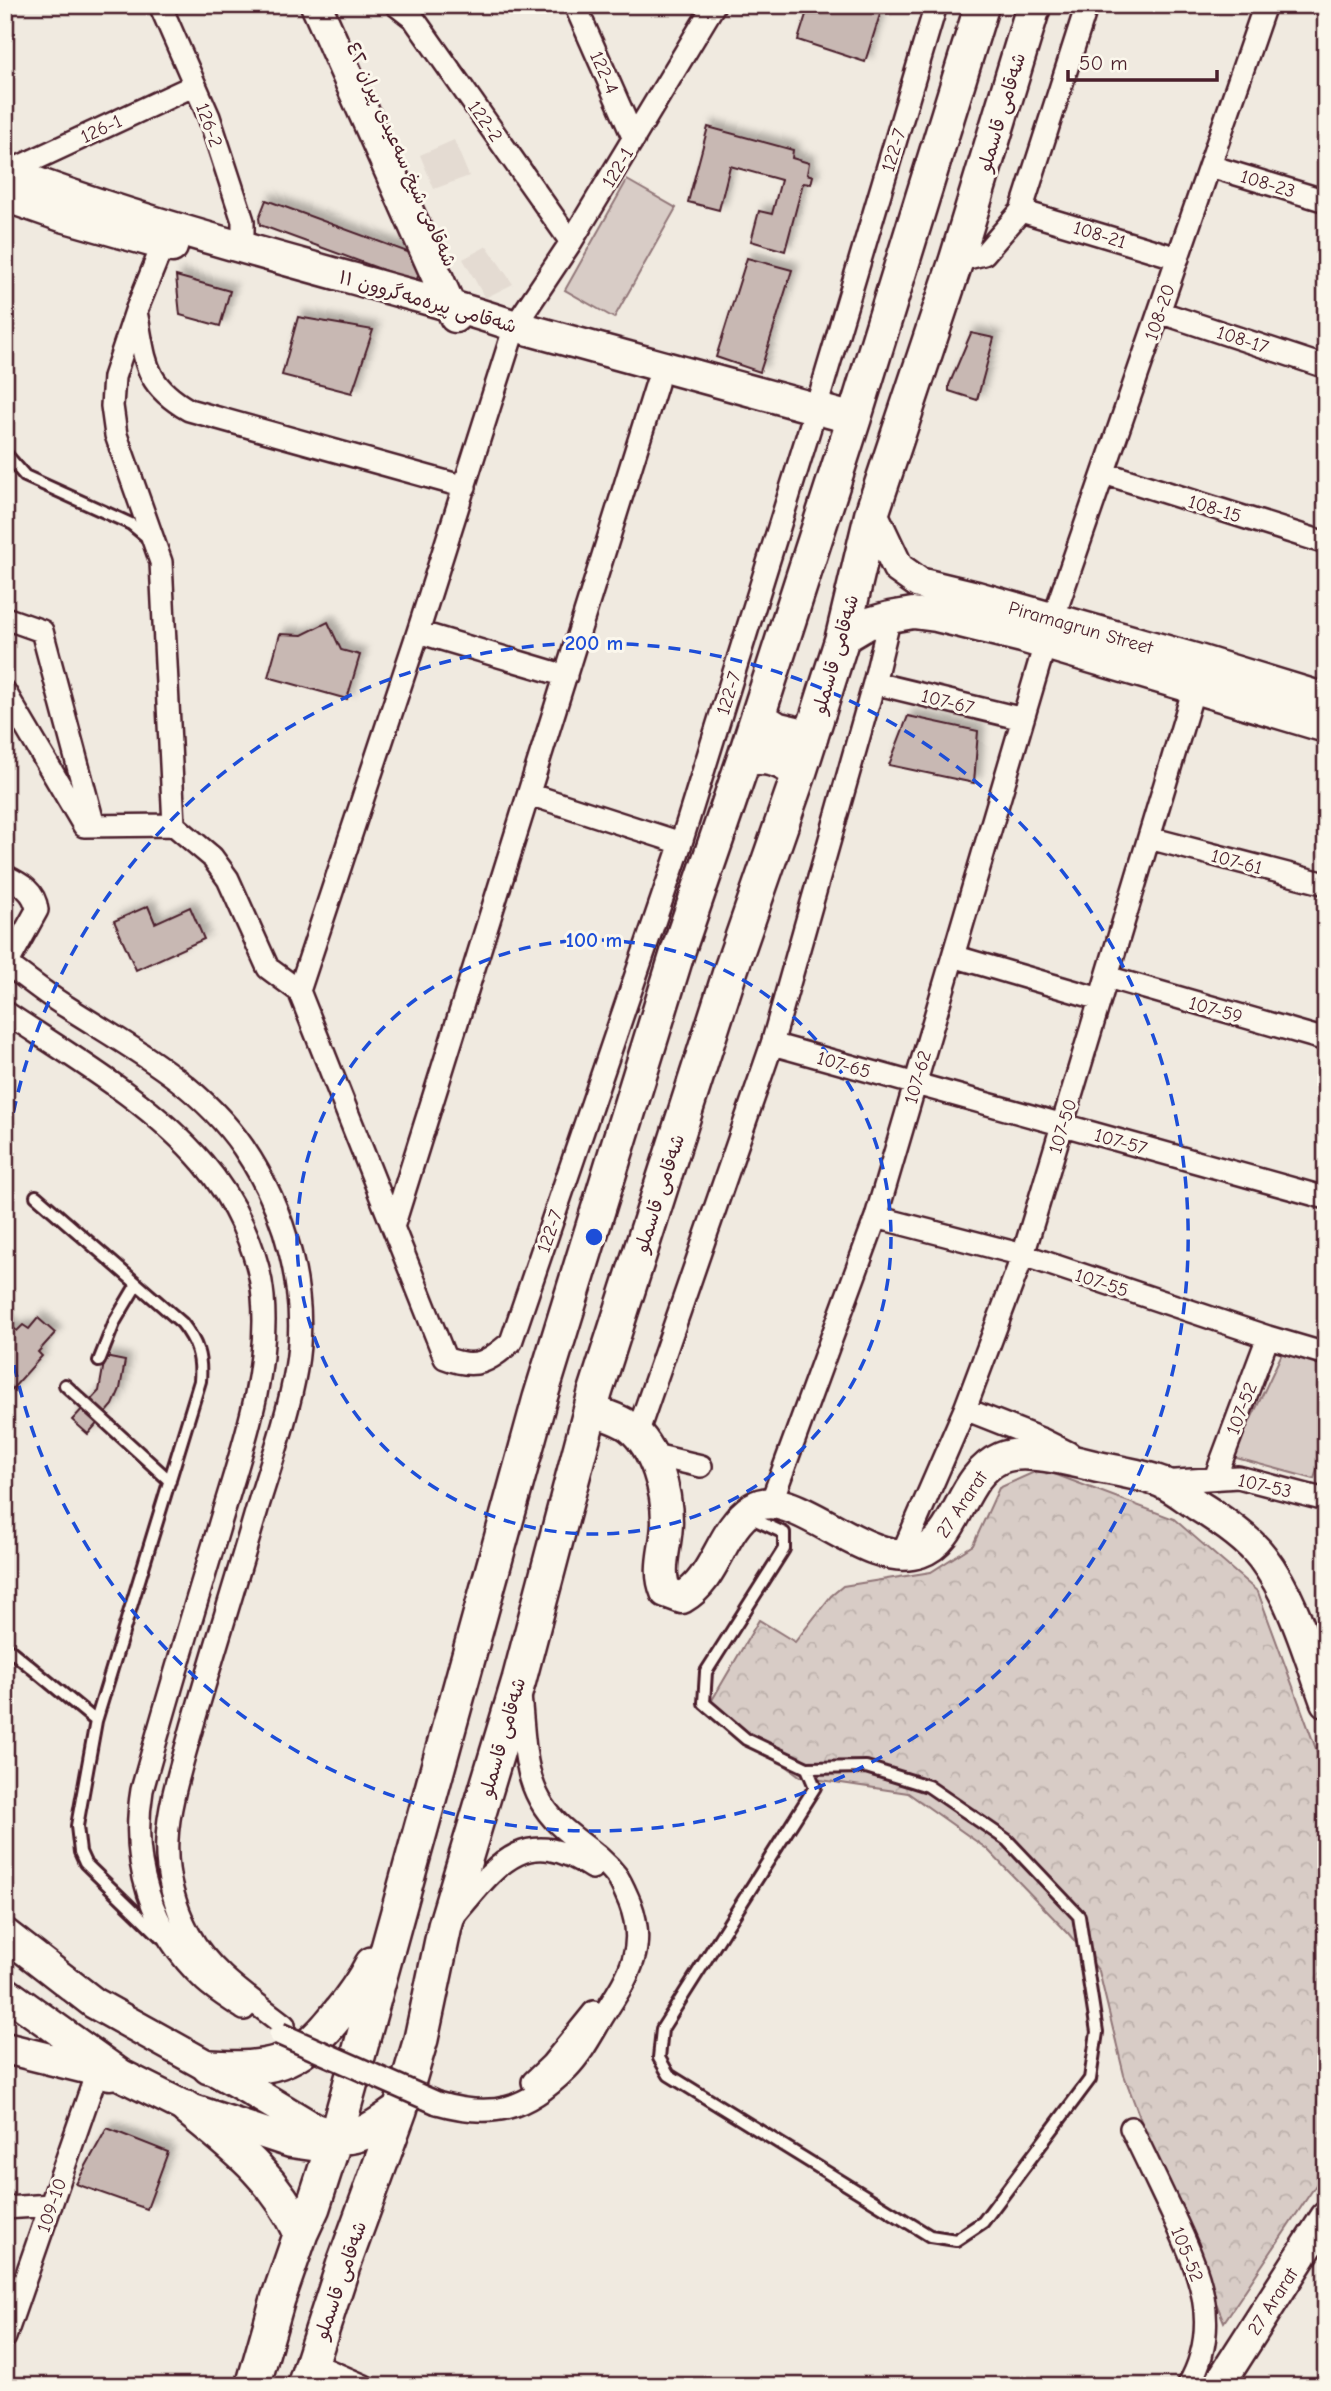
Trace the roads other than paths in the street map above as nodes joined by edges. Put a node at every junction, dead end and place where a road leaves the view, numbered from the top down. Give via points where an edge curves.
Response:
1 (160, 5) edge
2 (316, 5) edge
3 (335, 5) edge
4 (396, 5) edge
5 (575, 5) edge
6 (714, 5) edge
7 (936, 5) edge
8 (982, 5) edge
9 (1034, 5) edge
10 (1087, 5) edge
11 (1265, 5) edge
12 (195, 85) junction
13 (634, 139) junction
14 (1210, 166) junction
15 (6, 180) edge
16 (1326, 201) edge
17 (1021, 211) junction
18 (167, 235) junction
19 (571, 242) junction
20 (243, 248) junction
21 (1178, 258) junction
22 (956, 261) junction
23 (136, 311) junction
24 (1159, 312) junction
25 (458, 314) junction
26 (512, 334) junction
27 (1326, 367) edge
28 (657, 383) junction
29 (814, 417) junction
30 (851, 427) junction
31 (5, 453) edge
32 (1104, 473) junction
33 (465, 487) junction
34 (872, 513) junction
35 (1326, 543) edge
36 (162, 562) junction
37 (890, 617) junction
38 (5, 618) edge
39 (418, 632) junction
40 (1049, 632) junction
41 (842, 639) junction
42 (566, 676) junction
43 (874, 683) junction
44 (1194, 688) junction
45 (5, 692) edge
46 (1326, 699) edge
47 (758, 717) junction
48 (1023, 719) junction
49 (1326, 727) edge
50 (811, 737) junction
51 (744, 759) junction
52 (799, 774) junction
53 (528, 794) junction
54 (174, 825) junction
55 (94, 826) junction
56 (1149, 838) junction
57 (681, 843) junction
58 (5, 876) edge
59 (1326, 884) edge
60 (953, 956) junction
61 (6, 965) edge
62 (1107, 977) junction
63 (299, 991) junction
64 (1100, 999) junction
65 (64, 1006) junction
66 (5, 1012) edge
67 (42, 1037) junction
68 (1326, 1040) edge
69 (772, 1044) junction
70 (915, 1084) junction
71 (1063, 1124) junction
72 (36, 1196) dead end
73 (1326, 1198) edge
74 (876, 1217) junction
75 (393, 1227) junction
76 (1023, 1255) junction
77 (137, 1284) junction
78 (1268, 1337) junction
79 (1326, 1354) edge
80 (99, 1361) dead end
81 (65, 1385) dead end
82 (590, 1409) junction
83 (965, 1409) junction
84 (643, 1444) junction
85 (241, 1455) junction
86 (1084, 1463) junction
87 (701, 1466) dead end
88 (269, 1468) junction
89 (1215, 1478) junction
90 (170, 1481) junction
91 (1161, 1482) junction
92 (1325, 1498) edge
93 (758, 1509) junction
94 (220, 1521) junction
95 (249, 1537) junction
96 (902, 1554) junction
97 (5, 1646) edge
98 (1317, 1656) edge
99 (519, 1680) junction
100 (1326, 1702) edge
101 (96, 1721) junction
102 (807, 1768) junction
103 (398, 1911) junction
104 (445, 1926) junction
105 (5, 1934) edge
106 (184, 1958) junction
107 (5, 1992) edge
108 (282, 2030) junction
109 (5, 2048) edge
110 (209, 2067) junction
111 (109, 2074) junction
112 (440, 2097) junction
113 (187, 2108) junction
114 (400, 2110) junction
115 (1131, 2128) dead end
116 (336, 2136) junction
117 (51, 2206) junction
118 (5, 2208) edge
119 (1326, 2217) edge
120 (307, 2220) junction
121 (357, 2230) junction
122 (343, 2266) junction
123 (5, 2337) edge
124 (308, 2375) edge
125 (253, 2386) edge
126 (364, 2386) edge
127 (1188, 2386) edge
128 (1218, 2386) edge

1 - 12 street, 126-2
2 - 25 main road, شەقامی شیخ سەعیدی پیران ٤٢
3 - 25 main road, شەقامی شیخ سەعیدی پیران ٤٢ via 462,286
4 - 19 street, 122-2 via 414,19
5 - 13 street, 122-4
6 - 13 street, 122-1
7 - 29 street, 122-7
8 - 30 main road
9 - 22 main road, شەقامی قاسملو
10 - 17 street
11 - 14 street, 108-20
12 - 15 street, 126-1
12 - 20 street, 126-2 via 243,221
13 - 19 street, 122-1
14 - 16 street, 108-23
14 - 21 street, 108-20
15 - 18 main road, شەقامی پیرەمەگروون ١١
17 - 21 street, 108-21
17 - 22 street via 984,254
18 - 20 main road, شەقامی پیرەمەگروون ١١
18 - 23 street
18 - 25 main road, شەقامی پیرەمەگروون ١١
19 - 26 street, 122-1
20 - 25 main road, شەقامی پیرەمەگروون ١١
21 - 24 street, 108-20
22 - 34 main road, شەقامی قاسملو
23 - 33 street via 153,380 188,410
23 - 36 street via 114,377 112,406 116,435
24 - 27 street, 108-17
24 - 32 street, 108-20
25 - 26 main road, شەقامی پیرەمەگروون ١١
26 - 28 main road, شەقامی پیرەمەگروون ١١
26 - 29 main road, شەقامی پیرەمەگروون ١١
26 - 33 street
28 - 29 main road, شەقامی پیرەمەگروون ١١
28 - 42 street
29 - 30 main road, شەقامی پیرەمەگروون ١١
29 - 57 street, 122-7
30 - 47 main road
31 - 36 lane via 25,476 131,524 149,539
32 - 35 street, 108-15
32 - 40 street, 108-20
33 - 39 street
34 - 40 main road, Piramagrun Street via 898,568 919,583 977,597
34 - 41 main road, شەقامی قاسملو
36 - 54 street
37 - 40 main road, Piramagrun Street via 914,613
37 - 41 main road, Piramagrun Street
37 - 43 street
38 - 55 street via 43,631
39 - 42 street
39 - 63 street
40 - 44 main road, Piramagrun Street
40 - 46 main road, Piramagrun Street via 1195,659
40 - 48 street, 107-62
41 - 50 main road, شەقامی قاسملو
42 - 53 street
43 - 48 street, 107-67
43 - 69 street
44 - 49 main road, Piramagrun Street
44 - 56 street, 107-50
45 - 55 street via 84,826
47 - 50 main road via 777,729
47 - 51 main road
48 - 60 street, 107-62
50 - 52 main road, شەقامی قاسملو
51 - 52 main road via 774,759
51 - 103 main road via 678,951 540,1398
52 - 82 main road, شەقامی قاسملو via 729,975
53 - 57 street
53 - 75 street
54 - 55 street
54 - 63 street via 220,866 268,968
56 - 59 street, 107-61
56 - 62 street, 107-50
57 - 75 street, 122-7 via 510,1342 484,1363 445,1358
58 - 61 street via 29,891 37,910
60 - 64 street
60 - 70 street, 107-62
61 - 65 street
62 - 64 street, 107-50
62 - 68 street, 107-59
63 - 75 street, 122-7
64 - 71 street, 107-50
65 - 67 street
65 - 88 street via 157,1062 205,1102 242,1146 271,1196 293,1269 299,1342
66 - 67 street
67 - 85 street via 137,1102 172,1132 203,1163 236,1214 263,1296 260,1372
69 - 70 street, 107-65
69 - 84 street
70 - 71 street, 107-57
70 - 74 street, 107-62
71 - 73 street, 107-57
71 - 76 street, 107-50
72 - 77 lane
74 - 76 street, 107-55
74 - 93 street, 107-62
76 - 78 street, 107-55
76 - 83 street, 107-50
77 - 80 lane
77 - 90 lane via 182,1323 199,1351 200,1381
78 - 79 street, 107-55
78 - 89 street, 107-52
81 - 90 lane
82 - 84 main road via 630,1426
82 - 99 main road, شەقامی قاسملو
83 - 86 street via 1041,1439
83 - 96 street, 107-50
84 - 87 street
84 - 93 main road via 660,1480 667,1522 661,1581 666,1592 682,1598 695,1590 738,1522
85 - 88 street via 250,1465
85 - 94 street
86 - 91 main road, 27 Ararat
86 - 96 main road, 27 Ararat via 1022,1454 998,1459 976,1476 931,1547
88 - 95 street
89 - 91 street, 107-53
89 - 92 street, 107-53 via 1237,1477
90 - 101 lane
91 - 98 main road, 27 Ararat via 1220,1520 1262,1556
93 - 96 main road via 804,1512 853,1541
93 - 102 lane via 784,1532 784,1549 706,1672 704,1703 746,1739
94 - 95 street via 240,1526
94 - 106 street via 145,1777 138,1822 147,1894
95 - 108 street via 177,1784 166,1852 177,1904 196,1945
97 - 101 lane
98 - 100 main road, 27 Ararat
99 - 104 main road, شەقامی قاسملو
99 - 112 street via 534,1786 546,1810 564,1830 615,1874 635,1922 635,1954 627,1979 574,2062 542,2092 494,2111 467,2110
101 - 106 lane via 77,1826 80,1852 93,1872
102 - 102 lane via 815,1787 662,2029 659,2058 669,2075 930,2236 956,2240 983,2222 1090,2079 1097,2032 1079,1916 1007,1840 928,1786 866,1767
103 - 110 main road via 361,1987 303,2051 255,2068
103 - 116 main road
104 - 112 street via 498,1865 520,1853 550,1849 571,1855 607,1883 624,1919 626,1942 605,1995 531,2084 481,2100
104 - 114 main road, شەقامی قاسملو via 421,2039
105 - 110 main road via 94,2003
106 - 108 street via 206,1982
107 - 111 main road
108 - 112 street
109 - 111 main road
110 - 116 main road via 315,2129
111 - 113 main road
111 - 117 street, 109-10
113 - 116 main road via 291,2142 312,2145
113 - 120 main road via 252,2162 286,2204
114 - 116 main road via 365,2133 350,2139
114 - 121 main road, شەقامی قاسملو
115 - 127 street, 105-52 via 1201,2283 1205,2330 1202,2353
116 - 120 main road
116 - 121 main road via 352,2190
117 - 118 street
117 - 123 street, 109-10
119 - 128 main road, 27 Ararat
120 - 122 main road via 326,2210 334,2216
120 - 125 main road
121 - 122 main road, شەقامی قاسملو
122 - 124 main road, شەقامی قاسملو
124 - 126 street

